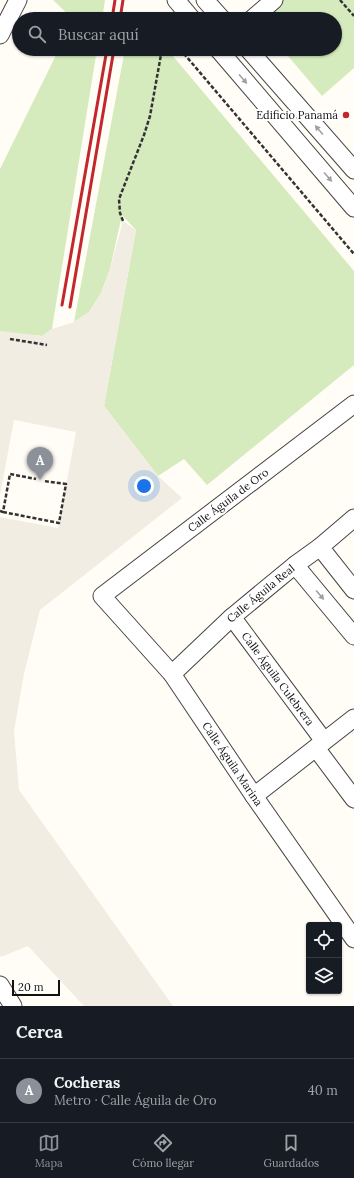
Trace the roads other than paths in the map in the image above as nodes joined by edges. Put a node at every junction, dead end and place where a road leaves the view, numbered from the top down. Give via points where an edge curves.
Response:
1 (18, 0) edge
2 (176, 0) edge
3 (205, 0) edge
4 (274, 0) edge
5 (186, 12) edge
6 (216, 12) edge
7 (260, 12) edge
8 (0, 35) edge
9 (224, 56) edge
10 (254, 56) edge
11 (354, 170) edge
12 (354, 208) edge
13 (354, 404) edge
14 (354, 518) edge
15 (320, 547) junction
16 (295, 566) junction
17 (354, 590) edge
18 (102, 596) joint
19 (232, 617) junction
20 (354, 636) edge
21 (172, 674) junction
22 (354, 718) edge
23 (320, 744) junction
24 (254, 796) junction
25 (354, 799) edge
26 (354, 939) edge
27 (0, 985) edge
28 (13, 1006) edge

1 - 8 street
2 - 5 street
3 - 6 street
4 - 7 street
9 -> 12 street
11 -> 10 street
13 - 18 street, Calle Águila de Oro
14 - 15 street, Calle Águila Real
15 - 16 street, Calle Águila Real
15 - 17 street
16 - 19 street, Calle Águila Real
16 -> 20 street
18 - 21 street, Calle Águila Marina
19 - 21 street, Calle Águila Real
19 - 23 street, Calle Águila Culebrera
21 - 24 street, Calle Águila Marina
22 - 23 street
23 - 24 street
23 - 25 street, Calle Águila Culebrera
24 - 26 street, Calle Águila Marina
27 - 28 street

